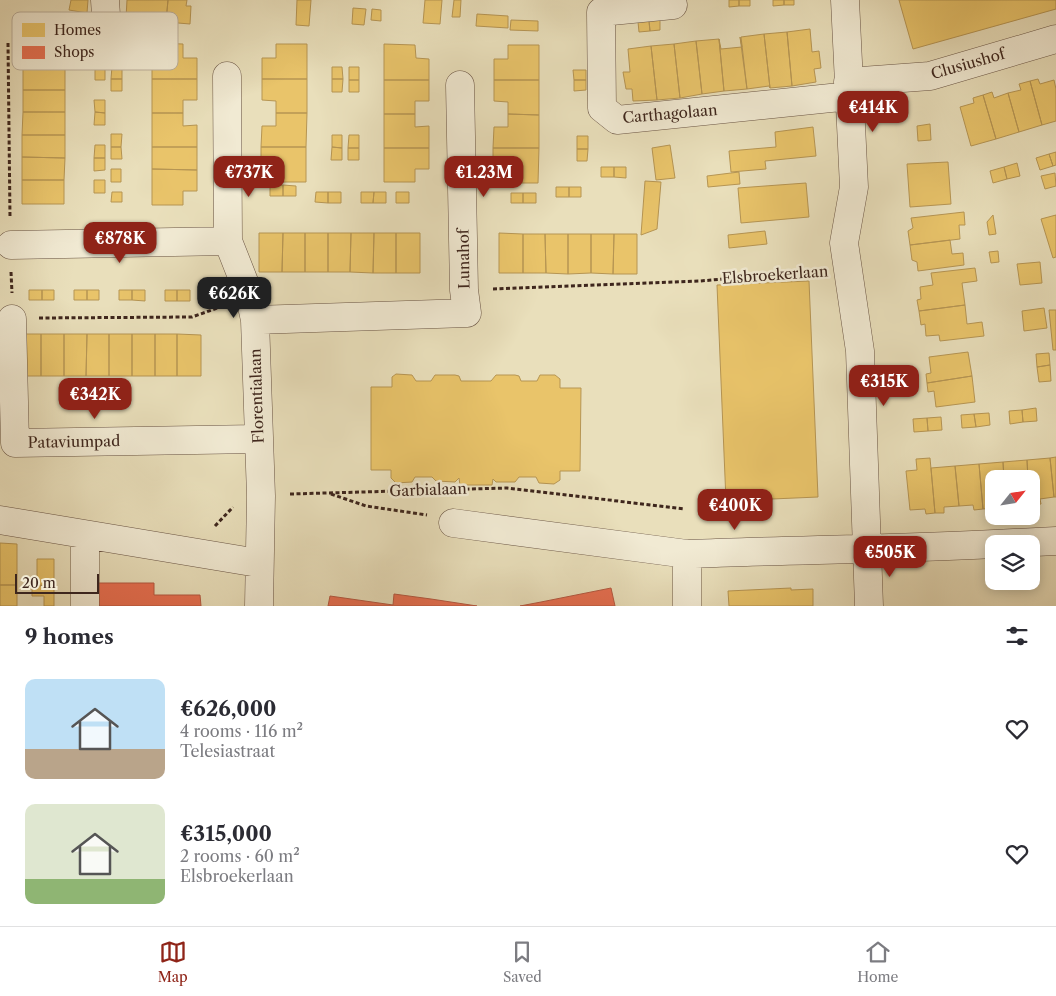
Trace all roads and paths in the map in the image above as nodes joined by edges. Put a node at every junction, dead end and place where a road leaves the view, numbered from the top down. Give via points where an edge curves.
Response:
1 (845, 0) edge
2 (673, 5) dead end
3 (1056, 39) edge
4 (8, 42) dead end
5 (227, 76) dead end
6 (460, 85) dead end
7 (849, 89) junction
8 (228, 241) junction
9 (11, 245) junction
10 (849, 269) junction
11 (700, 280) dead end
12 (12, 318) joint
13 (255, 320) junction
14 (259, 439) junction
15 (328, 493) junction
16 (260, 496) junction
17 (685, 509) dead end
18 (0, 520) edge
19 (453, 523) joint
20 (85, 535) junction
21 (1056, 541) edge
22 (1040, 542) edge
23 (985, 544) edge
24 (869, 550) junction
25 (197, 554) junction
26 (687, 554) junction
27 (258, 563) junction
28 (85, 606) edge
29 (259, 606) edge
30 (687, 606) edge
31 (869, 606) edge

1 - 7 street, Elsbroekerlaan
2 - 7 street, Carthagolaan via 601,12 602,108 617,120
3 - 7 street, Clusiushof via 930,76
4 - 9 path
5 - 8 street
6 - 13 street, Lunahof via 467,313
7 - 10 street, Elsbroekerlaan via 854,187 844,243
8 - 9 street
8 - 13 street, Florentialaan via 250,297
9 - 12 path
10 - 11 path, Elsbroekerlaan
10 - 24 street, Elsbroekerlaan via 860,350
12 - 14 street, Pataviumpad via 15,443
13 - 14 street, Florentialaan
14 - 16 street, Florentialaan
15 - 16 path, Garbialaan
15 - 17 path, Garbialaan via 507,488
15 - 19 path via 366,506 445,518
16 - 25 path, Garbialaan via 243,497 214,527
16 - 27 street, Florentialaan
18 - 20 street
19 - 26 street
20 - 25 street
20 - 28 street
21 - 22 street
23 - 24 street
24 - 26 street
24 - 31 street, Elsbroekerlaan
25 - 27 street
26 - 30 street
27 - 29 street, Florentialaan

